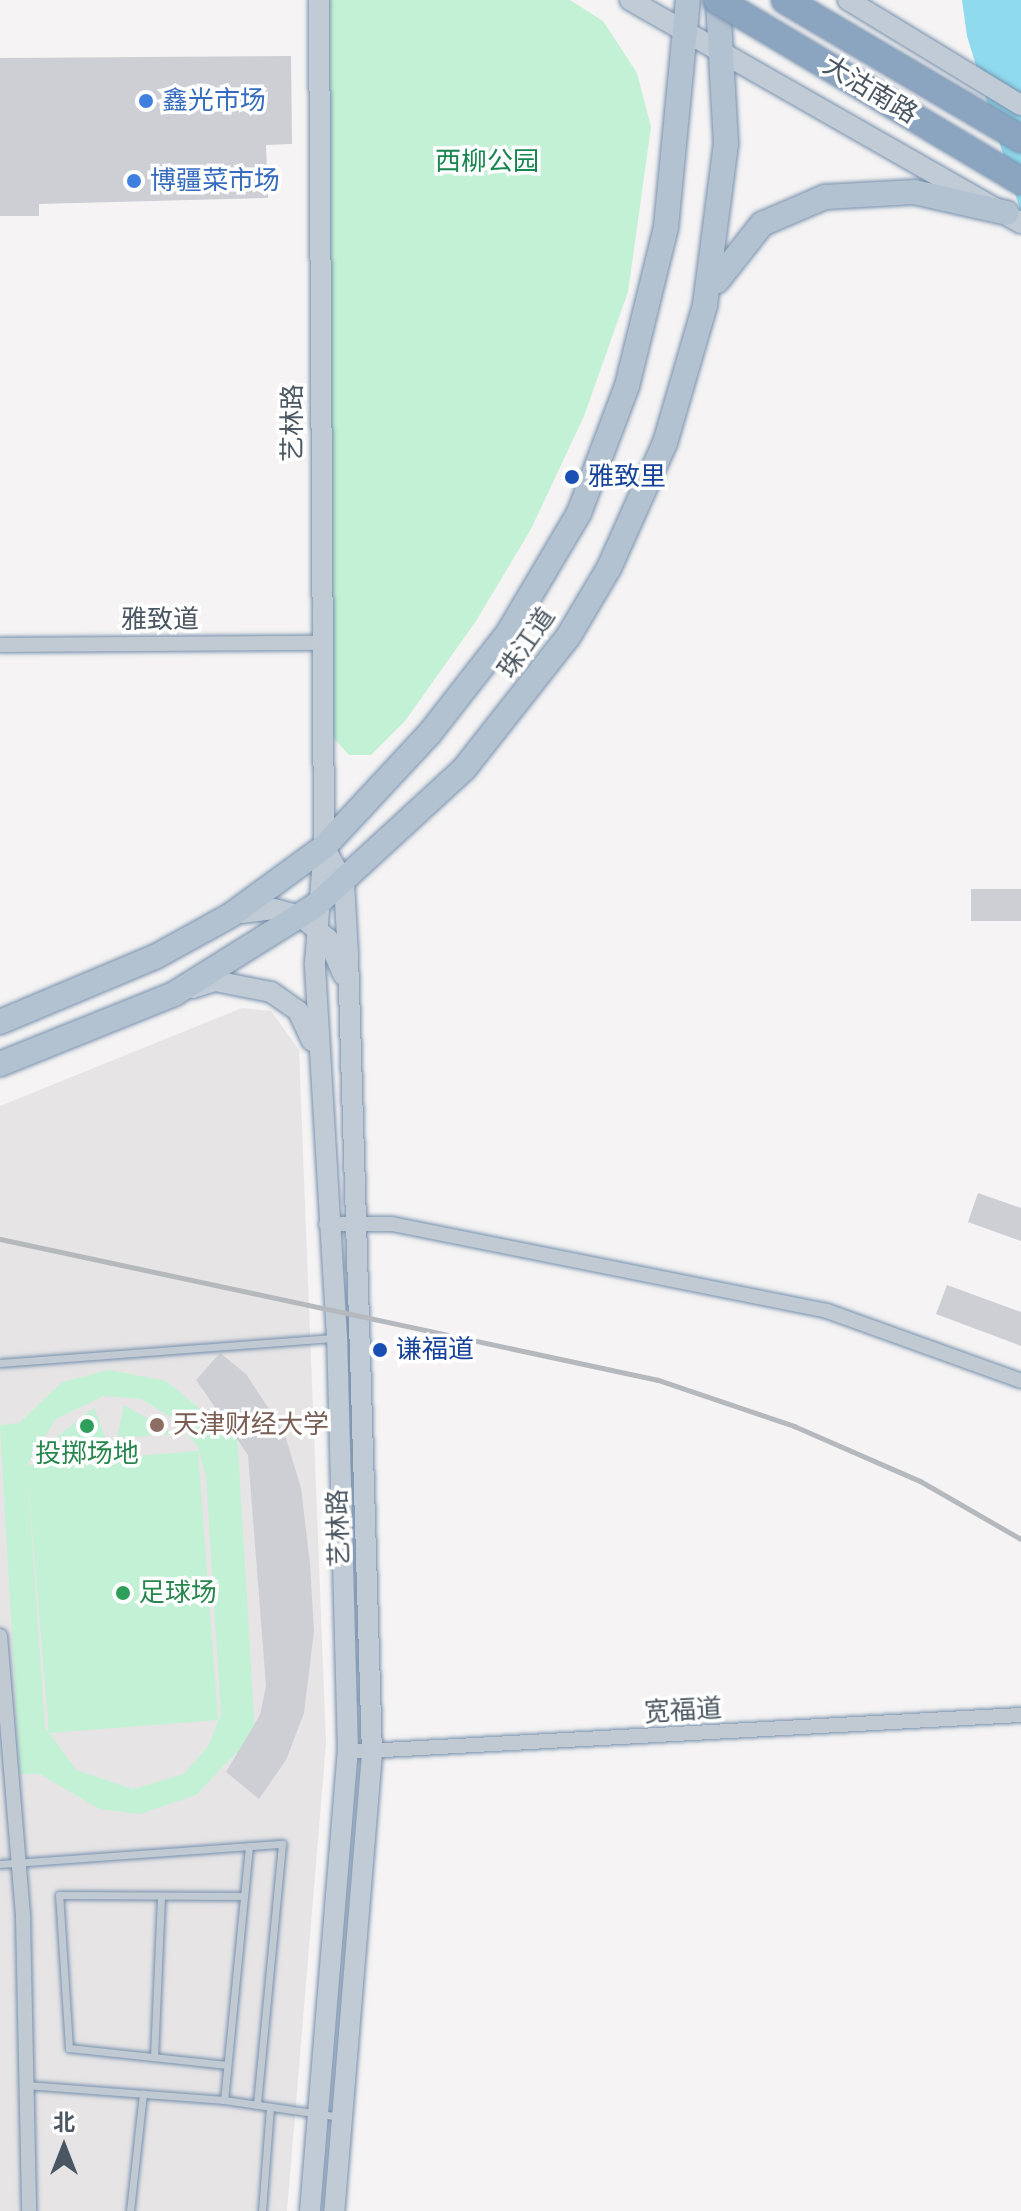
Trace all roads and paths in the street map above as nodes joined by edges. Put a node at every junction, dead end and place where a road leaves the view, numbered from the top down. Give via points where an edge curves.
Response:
1 (319, 0) edge
2 (630, 0) edge
3 (688, 0) edge
4 (718, 0) edge
5 (785, 0) edge
6 (848, 0) edge
7 (689, 37) junction
8 (724, 58) junction
9 (1021, 105) edge
10 (1021, 139) edge
11 (1021, 181) edge
12 (1014, 218) edge
13 (705, 305) junction
14 (319, 643) junction
15 (0, 645) edge
16 (324, 847) junction
17 (344, 883) junction
18 (231, 915) junction
19 (310, 916) junction
20 (174, 994) junction
21 (351, 1015) junction
22 (0, 1022) edge
23 (0, 1064) edge
24 (318, 1070) junction
25 (353, 1223) junction
26 (326, 1224) junction
27 (337, 1337) junction
28 (0, 1363) edge
29 (1021, 1381) edge
30 (0, 1636) edge
31 (1021, 1715) edge
32 (348, 1752) junction
33 (372, 1753) junction
34 (249, 1846) junction
35 (19, 1862) junction
36 (0, 1864) edge
37 (161, 1896) junction
38 (244, 1896) junction
39 (154, 2057) junction
40 (227, 2065) junction
41 (26, 2084) junction
42 (143, 2094) junction
43 (224, 2100) junction
44 (257, 2105) junction
45 (270, 2107) junction
46 (318, 2116) junction
47 (343, 2117) junction
48 (29, 2211) edge
49 (130, 2211) edge
50 (262, 2211) edge
51 (310, 2211) edge
52 (334, 2211) edge

1 - 14 street, 艺林路
2 - 7 street
3 - 7 main road, 珠江道
4 - 8 main road, 珠江道
4 - 11 highway, 大沽南路, bridge
5 - 10 highway, 大沽南路
6 - 9 street
7 - 8 street
7 - 16 main road, 珠江道 via 657,266 627,386 579,513 471,685
8 - 12 street
8 - 13 main road, 珠江道 via 726,144
12 - 13 main road via 914,192 799,204 747,237
13 - 17 main road, 珠江道 via 659,456 609,568 568,637 464,769
14 - 15 street, 雅致道
14 - 16 street, 艺林路
16 - 17 street, 艺林路
16 - 18 main road, 珠江道
16 - 19 street, 艺林路
17 - 19 main road, 珠江道
17 - 21 street, 艺林路
18 - 19 street via 274,909
18 - 22 main road, 珠江道 via 116,976
19 - 20 main road, 珠江道
19 - 21 street via 336,956
19 - 24 street, 艺林路
20 - 23 main road, 珠江道
20 - 24 street via 215,981 271,992 298,1011
21 - 25 street, 艺林路
24 - 26 street, 艺林路
25 - 26 street
25 - 29 street via 392,1224 827,1311
25 - 33 street, 艺林路
26 - 27 street, 艺林路
27 - 28 lane
27 - 32 street, 艺林路
30 - 35 street
31 - 33 street, 宽福道
32 - 33 street, 宽福道
32 - 46 street, 艺林路
33 - 47 street, 艺林路
34 - 35 lane
34 - 38 lane
34 - 44 lane via 282,1844
35 - 36 lane
35 - 41 street
37 - 38 lane
37 - 39 lane
37 - 39 lane via 59,1895 69,2048
38 - 40 lane
39 - 40 lane
40 - 43 lane
41 - 42 lane
41 - 48 street
42 - 43 lane
42 - 49 lane
43 - 44 lane
44 - 45 lane
45 - 46 lane
45 - 50 lane
46 - 47 lane
46 - 51 street, 艺林路
47 - 52 street, 艺林路

